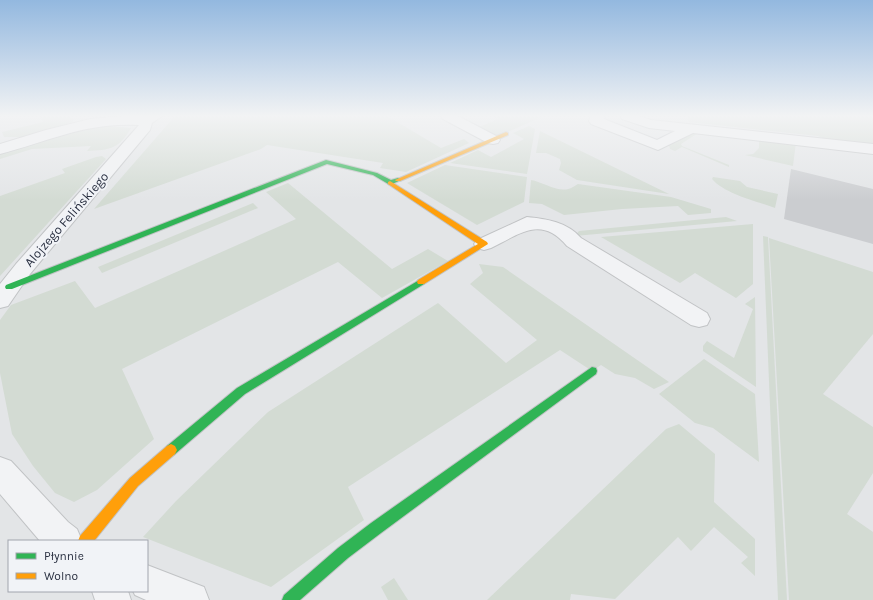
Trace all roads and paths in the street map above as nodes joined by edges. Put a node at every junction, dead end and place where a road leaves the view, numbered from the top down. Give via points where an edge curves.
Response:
1 (16, 144) edge
2 (130, 144) edge
3 (483, 144) edge
4 (830, 144) edge
5 (0, 149) edge
6 (873, 149) edge
7 (390, 183) junction
8 (484, 244) junction
9 (5, 294) edge
10 (699, 318) dead end
11 (592, 372) dead end
12 (0, 470) edge
13 (64, 540) edge
14 (86, 540) edge
15 (148, 583) edge
16 (191, 600) edge
17 (289, 600) edge

1 - 5 street, Alojzego Felińskiego
2 - 9 street, Alojzego Felińskiego via 23,269
3 - 7 street
4 - 6 street
7 - 8 street
7 - 9 street via 375,174 326,162
8 - 10 street via 527,223 543,224 566,233 574,242
8 - 14 street via 241,391 134,482
11 - 17 street via 376,528
12 - 13 street
15 - 16 street

